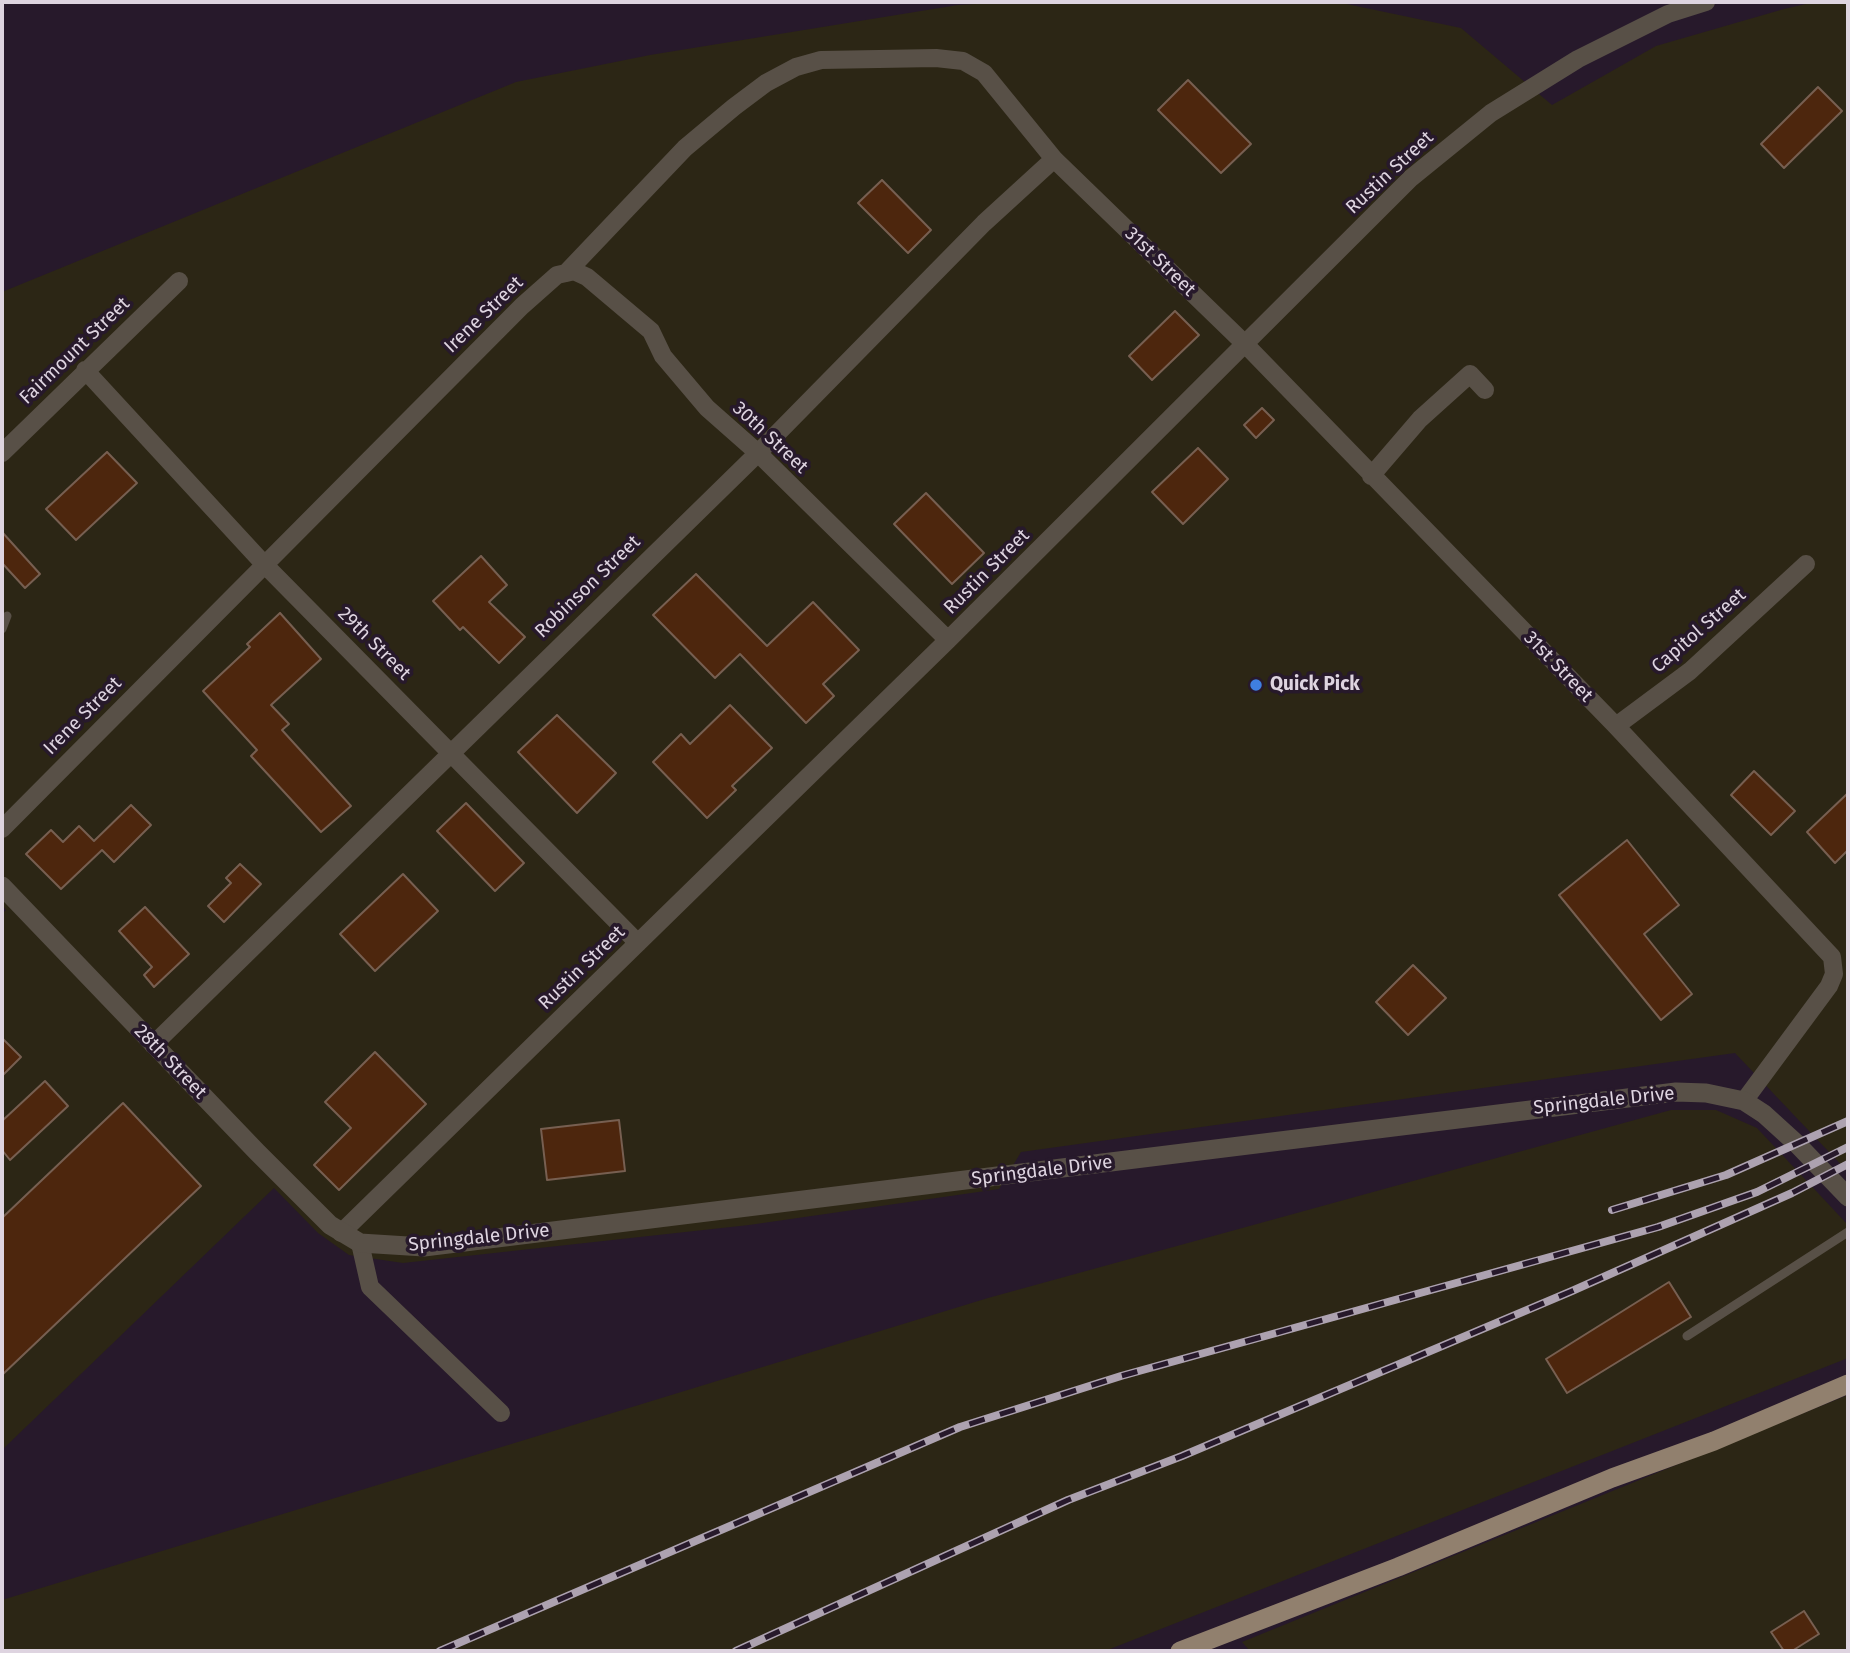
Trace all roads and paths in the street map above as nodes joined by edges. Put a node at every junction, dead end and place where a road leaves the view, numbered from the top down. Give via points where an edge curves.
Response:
1 (1706, 2) edge
2 (1054, 159) junction
3 (566, 273) junction
4 (179, 281) dead end
5 (1245, 344) junction
6 (85, 370) junction
7 (1485, 390) dead end
8 (2, 453) edge
9 (758, 453) junction
10 (1371, 475) junction
11 (262, 563) junction
12 (1806, 565) dead end
13 (7, 616) dead end
14 (2, 629) edge
15 (948, 640) junction
16 (1616, 726) junction
17 (450, 751) junction
18 (2, 829) edge
19 (2, 886) edge
20 (638, 943) junction
21 (153, 1045) junction
22 (1744, 1101) junction
23 (1848, 1197) edge
24 (1848, 1231) edge
25 (341, 1233) junction
26 (360, 1243) junction
27 (1687, 1336) dead end
28 (1848, 1384) edge
29 (501, 1413) dead end
30 (1180, 1651) edge

1 - 5 street, Rustin Street via 1668,14 1578,59 1491,113 1411,178
2 - 3 street, Irene Street via 1001,91 984,73 963,61 821,60 766,83 734,107 685,148
2 - 5 street, 31st Street
2 - 9 street, Robinson Street via 984,223
3 - 9 street, 30th Street via 587,277 651,331 663,356 707,408
3 - 11 street, Irene Street via 557,275 522,306
4 - 6 street, Fairmount Street
5 - 10 street, 31st Street
5 - 15 street, Rustin Street
6 - 8 street, Fairmount Street
6 - 11 street, 29th Street
7 - 10 street via 1470,374 1420,419
9 - 15 street, 30th Street
9 - 17 street, Robinson Street
10 - 16 street, 31st Street
11 - 17 street, 29th Street
11 - 18 street, Irene Street
12 - 16 street, Capitol Street via 1690,671
13 - 14 lane
15 - 20 street, Rustin Street
16 - 22 street, 31st Street via 1832,957 1834,974 1829,986
17 - 20 street, 29th Street
17 - 21 street, Robinson Street
19 - 21 street, 28th Street
20 - 25 street, Rustin Street
21 - 25 street, 28th Street
22 - 23 street via 1789,1136
22 - 26 street, Springdale Drive via 1706,1093 1626,1097 424,1247
24 - 27 lane
25 - 26 street, Springdale Drive
26 - 29 street via 370,1287
28 - 30 main road

